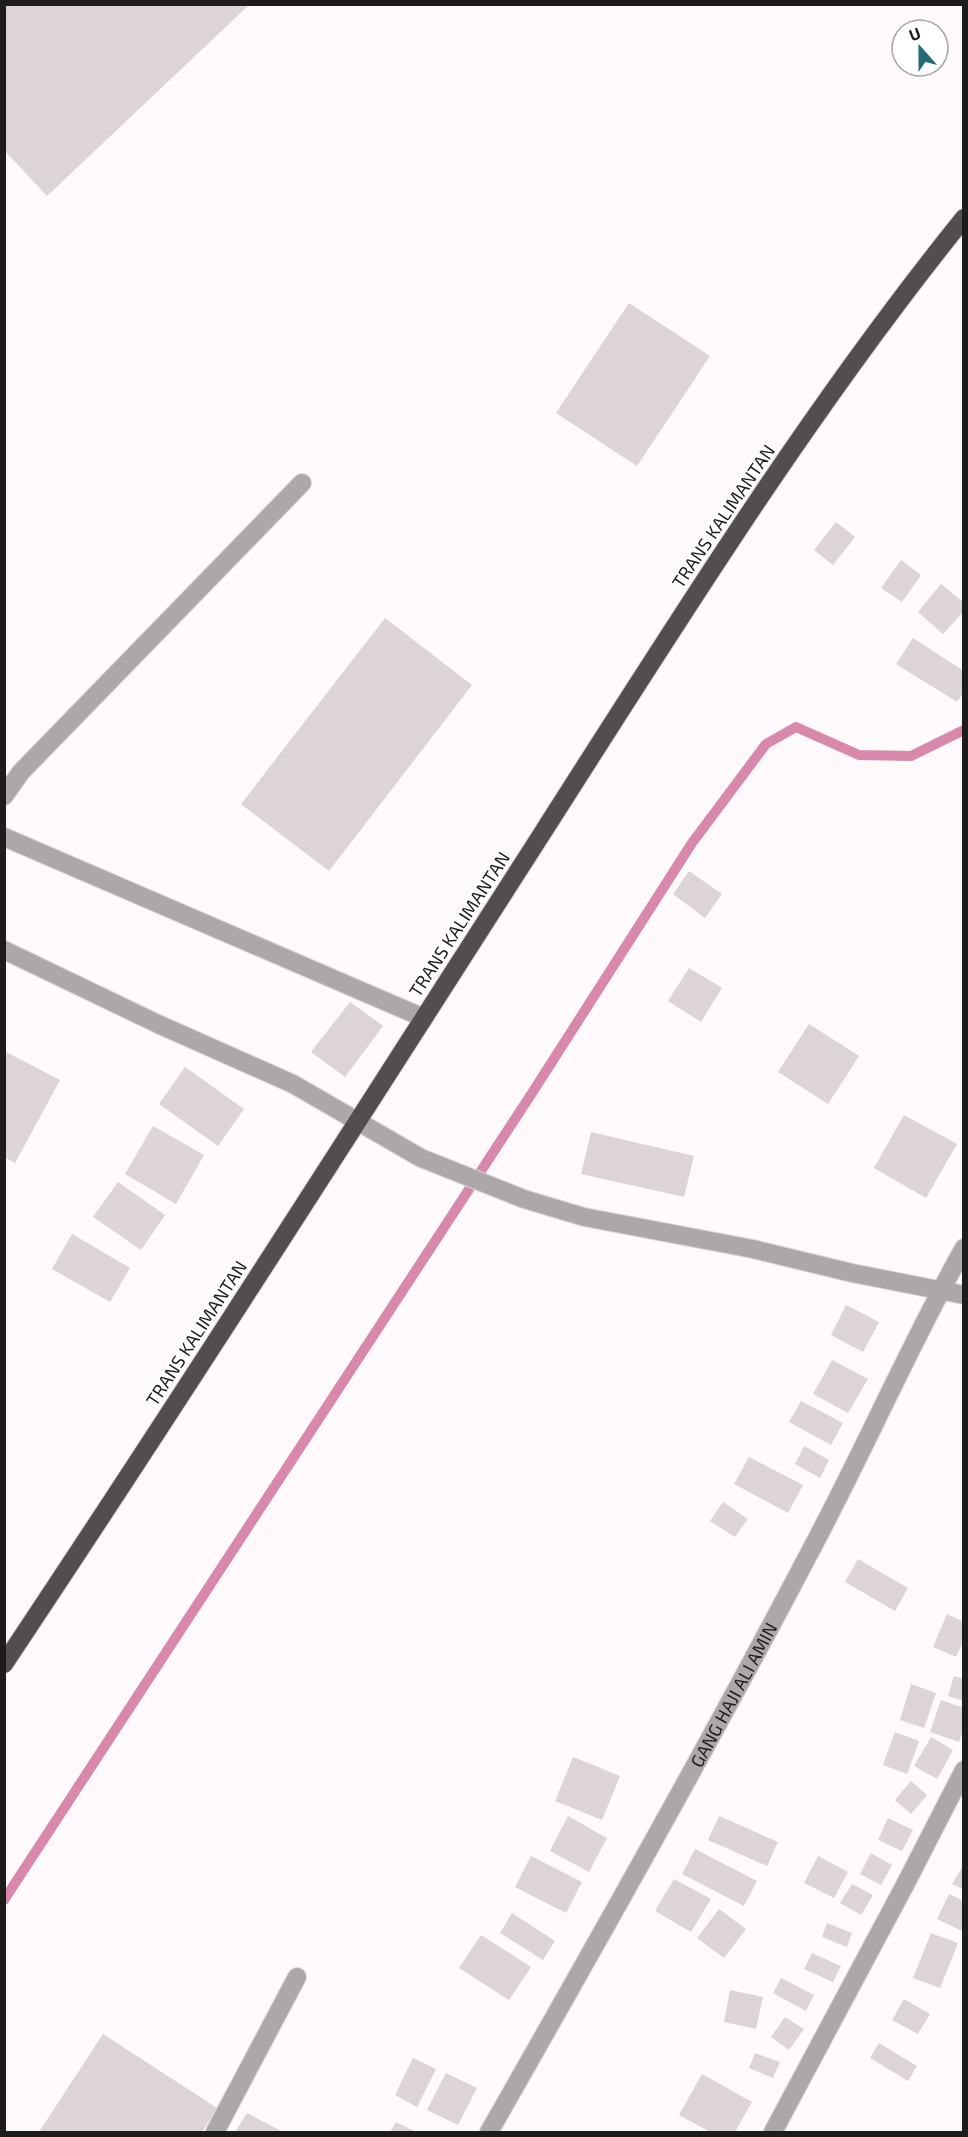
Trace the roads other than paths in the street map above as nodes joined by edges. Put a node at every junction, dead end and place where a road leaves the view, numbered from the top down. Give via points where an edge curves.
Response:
1 (963, 218) edge
2 (302, 483) dead end
3 (4, 796) edge
4 (4, 837) edge
5 (4, 950) edge
6 (424, 1018) junction
7 (358, 1122) junction
8 (963, 1248) edge
9 (940, 1290) junction
10 (963, 1295) edge
11 (4, 1664) edge
12 (963, 1770) edge
13 (297, 1977) dead end
14 (215, 2133) edge
15 (489, 2133) edge
16 (773, 2133) edge

1 - 6 highway, TRANS KALIMANTAN via 910,284 788,457
2 - 3 street via 21,772
4 - 6 street
5 - 7 street via 293,1084
6 - 7 highway, TRANS KALIMANTAN
7 - 9 street via 422,1158 524,1199 584,1217
7 - 11 highway, TRANS KALIMANTAN
8 - 9 street, GANG HAJI ALI AMIN
9 - 10 street
9 - 15 street, GANG HAJI ALI AMIN via 824,1526 675,1804
12 - 16 street
13 - 14 street

